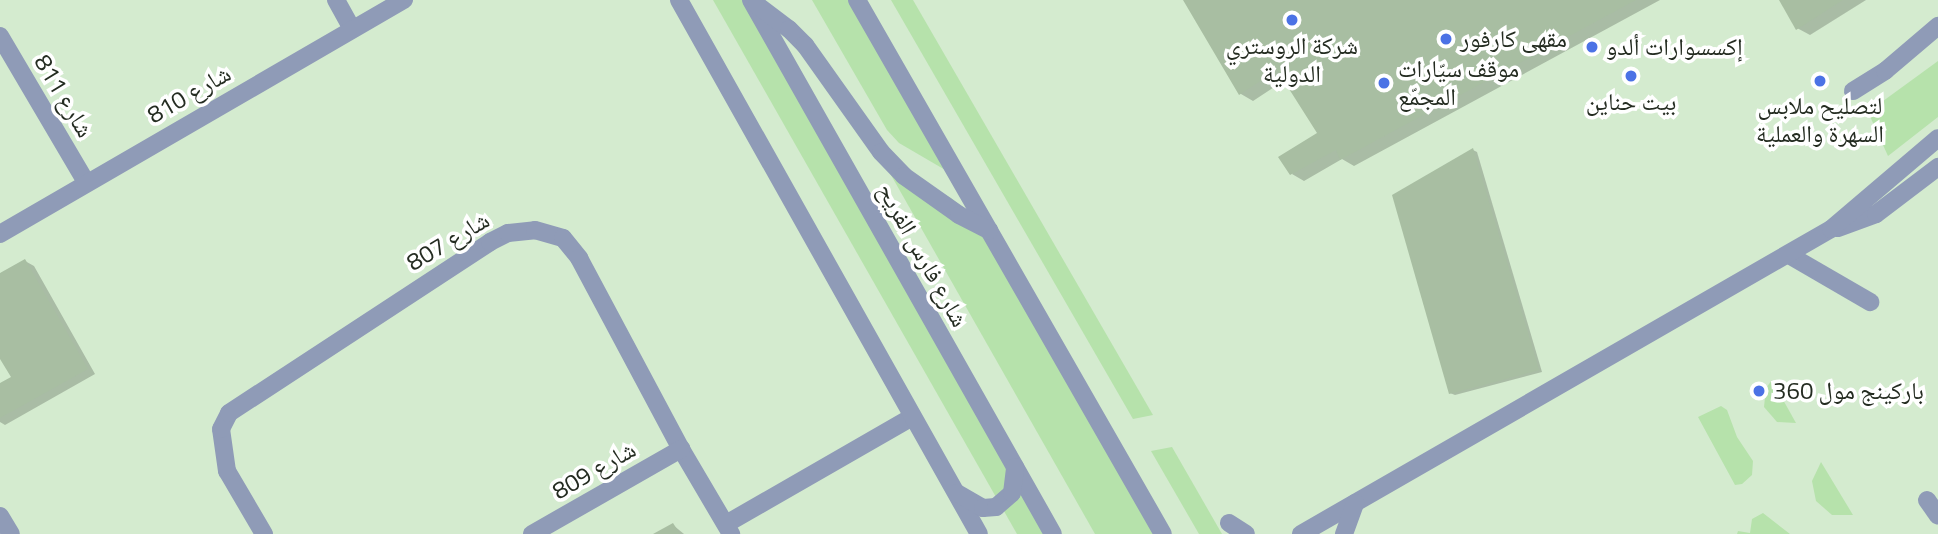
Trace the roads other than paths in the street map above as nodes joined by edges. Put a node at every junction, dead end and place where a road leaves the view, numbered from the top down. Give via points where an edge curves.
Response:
1 (336, 0) edge
2 (404, 0) edge
3 (679, 0) edge
4 (857, 0) edge
5 (752, 1) edge
6 (1938, 26) edge
7 (352, 29) junction
8 (0, 36) edge
9 (1853, 91) dead end
10 (1938, 138) edge
11 (1938, 167) edge
12 (86, 182) junction
13 (1832, 229) junction
14 (989, 230) junction
15 (0, 234) edge
16 (1789, 255) junction
17 (1870, 302) dead end
18 (912, 417) junction
19 (681, 449) junction
20 (1015, 467) junction
21 (954, 491) junction
22 (1927, 500) dead end
23 (1355, 503) junction
24 (0, 516) edge
25 (1938, 516) edge
26 (1229, 523) dead end
27 (728, 529) edge
28 (11, 534) edge
29 (264, 534) edge
30 (532, 534) edge
31 (979, 534) edge
32 (1053, 534) edge
33 (1163, 534) edge
34 (1246, 534) edge
35 (1301, 534) edge
36 (1344, 534) edge

1 - 7 street
2 - 7 street, شارع 810
3 - 18 street
4 - 14 street
5 - 14 street via 805,45 881,152 904,176 958,215
5 - 20 street, شارع فارس الفريح
6 - 9 street via 1885,71
7 - 12 street, شارع 810
8 - 12 street, شارع 811
10 - 13 street
11 - 13 street via 1876,214
12 - 15 street, شارع 810
13 - 16 street
14 - 33 street
16 - 17 street
16 - 23 street
18 - 21 street
18 - 27 street
19 - 27 street, شارع 807
19 - 29 street, شارع 807 via 572,248 550,233 508,233 229,413 221,429 227,471
19 - 30 street, شارع 809
20 - 21 street via 1012,494 996,507 983,508
20 - 32 street, شارع فارس الفريح
21 - 31 street
22 - 25 street
23 - 35 street
23 - 36 street
24 - 28 street
26 - 34 street

